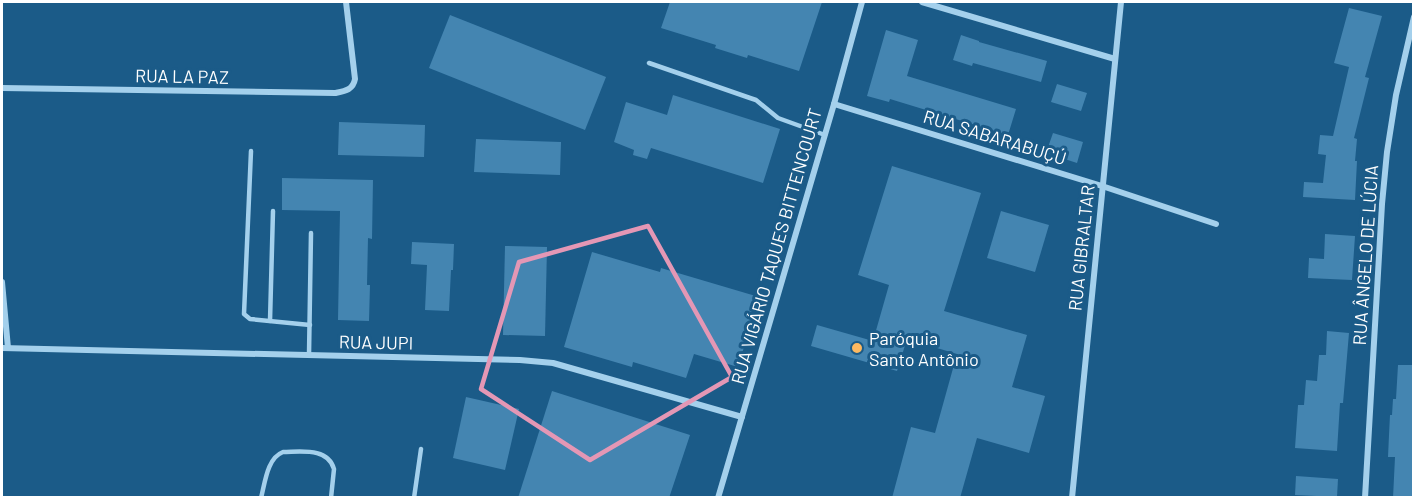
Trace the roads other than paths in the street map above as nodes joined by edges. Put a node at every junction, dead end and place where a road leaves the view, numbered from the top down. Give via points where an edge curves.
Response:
1 (346, 2) edge
2 (862, 2) edge
3 (922, 2) edge
4 (1121, 2) edge
5 (1413, 17) edge
6 (1413, 41) edge
7 (1407, 48) junction
8 (1115, 59) junction
9 (649, 63) dead end
10 (2, 88) edge
11 (834, 104) junction
12 (825, 135) junction
13 (251, 151) dead end
14 (1102, 186) junction
15 (273, 211) dead end
16 (1216, 224) dead end
17 (311, 233) dead end
18 (2, 282) edge
19 (270, 321) junction
20 (310, 325) junction
21 (5, 348) edge
22 (309, 355) junction
23 (742, 417) junction
24 (421, 449) dead end
25 (261, 498) edge
26 (331, 498) edge
27 (414, 498) edge
28 (718, 498) edge
29 (1072, 498) edge
30 (1365, 498) edge

1 - 10 street, RUA LA PAZ via 355,79 350,89 335,93
2 - 11 street, RUA VIGÁRIO TAQUES BITTENCOURT
3 - 8 street
4 - 8 street, RUA GIBRALTAR
5 - 7 street, RUA ÂNGELO DE LÚCIA
6 - 7 street
7 - 30 street, RUA ÂNGELO DE LÚCIA via 1392,117 1383,194
8 - 14 street, RUA GIBRALTAR
9 - 12 lane via 756,100 778,118
11 - 12 street, RUA VIGÁRIO TAQUES BITTENCOURT
11 - 14 street, RUA SABARABUÇÚ
12 - 23 street, RUA VIGÁRIO TAQUES BITTENCOURT
13 - 19 lane via 243,312 250,319
14 - 16 street, RUA SABARABUÇÚ
14 - 29 street, RUA GIBRALTAR
15 - 19 lane
17 - 20 lane
18 - 21 street
19 - 20 lane
20 - 22 lane
21 - 22 street, RUA JUPI
22 - 23 street, RUA JUPI via 553,363
23 - 28 street, RUA VIGÁRIO TAQUES BITTENCOURT
24 - 27 lane
25 - 26 lane via 273,459 283,452 325,455 334,469

